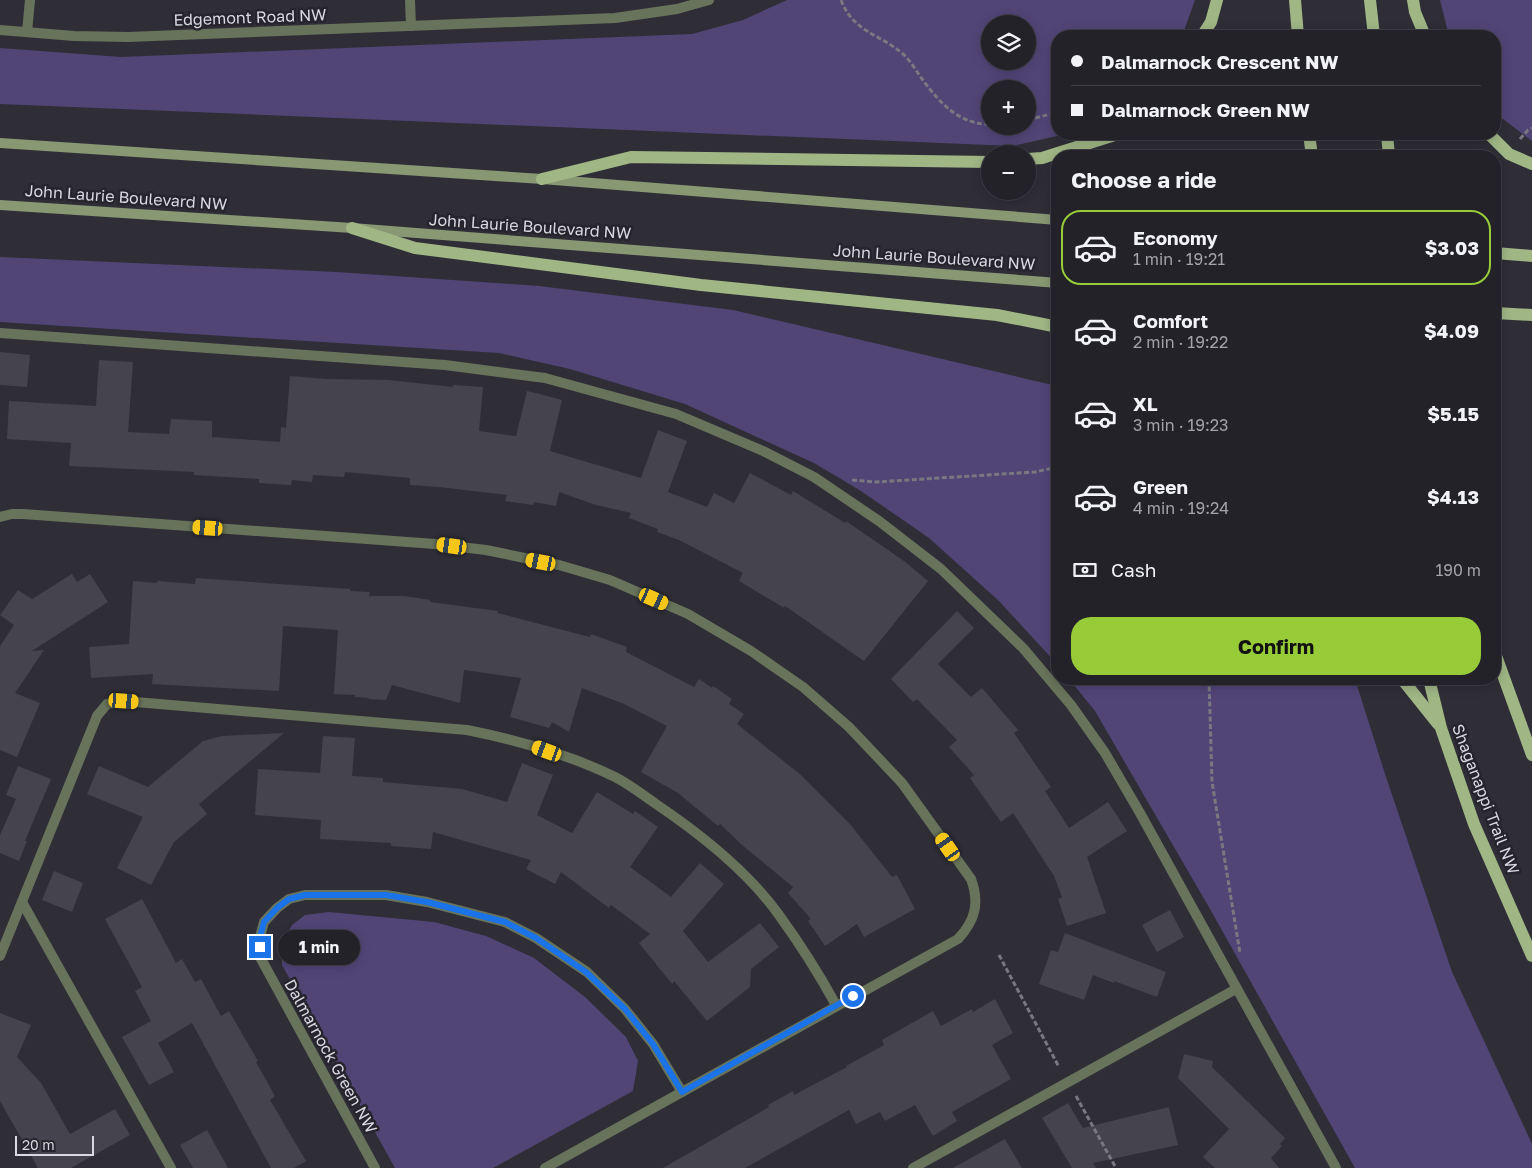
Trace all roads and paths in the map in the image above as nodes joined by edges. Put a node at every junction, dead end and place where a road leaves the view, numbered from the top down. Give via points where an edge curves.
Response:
1 (30, 0) edge
2 (410, 0) edge
3 (709, 0) edge
4 (841, 0) edge
5 (1217, 0) edge
6 (1295, 0) edge
7 (1370, 0) edge
8 (1413, 0) edge
9 (411, 26) junction
10 (0, 30) edge
11 (1206, 30) edge
12 (1298, 30) edge
13 (1373, 30) edge
14 (1422, 30) edge
15 (27, 32) junction
16 (1051, 114) edge
17 (1036, 118) edge
18 (981, 122) edge
19 (1532, 128) edge
20 (1099, 140) edge
21 (1495, 140) edge
22 (1519, 141) dead end
23 (0, 143) edge
24 (1067, 150) edge
25 (1051, 155) edge
26 (1036, 158) edge
27 (981, 162) edge
28 (1532, 164) edge
29 (542, 179) junction
30 (0, 205) edge
31 (1051, 219) edge
32 (352, 228) junction
33 (1501, 253) edge
34 (1532, 256) edge
35 (1051, 282) edge
36 (1501, 312) edge
37 (1532, 315) edge
38 (1051, 326) edge
39 (0, 333) edge
40 (1051, 469) edge
41 (849, 480) dead end
42 (0, 517) edge
43 (1501, 670) edge
44 (1051, 682) edge
45 (1054, 685) edge
46 (1209, 685) edge
47 (1407, 685) edge
48 (1430, 685) edge
49 (1441, 728) junction
50 (1532, 755) edge
51 (22, 902) junction
52 (999, 955) dead end
53 (0, 956) edge
54 (1532, 956) edge
55 (1236, 989) junction
56 (836, 1005) junction
57 (1068, 1082) junction
58 (682, 1092) junction
59 (171, 1168) edge
60 (375, 1168) edge
61 (545, 1168) edge
62 (913, 1168) edge
63 (1116, 1168) edge
64 (1336, 1168) edge

1 - 15 street
2 - 9 street
3 - 9 street, Edgemont Road NW via 660,13 615,18
4 - 18 path via 853,21 906,56 950,111 967,120
5 - 11 main road
6 - 12 main road
7 - 13 main road
8 - 14 main road
9 - 15 street, Edgemont Road NW via 128,37
10 - 15 street, Edgemont Road NW
16 - 17 path
19 - 22 path
20 - 24 main road
21 - 28 main road via 1509,154
23 - 29 main road
25 - 26 main road
27 - 29 main road via 631,157
29 - 31 main road
30 - 32 main road, John Laurie Boulevard NW
32 - 35 main road, John Laurie Boulevard NW
32 - 38 main road via 415,248 701,285 997,315
33 - 34 main road
36 - 37 main road
39 - 44 street via 445,365 545,378 676,414 814,477 879,521 940,569 1022,648
40 - 41 path via 1015,474 876,482
42 - 56 street via 23,514 486,550 559,565 610,580 688,614 803,687 849,728 902,783 971,879 976,905 973,918 958,939
43 - 50 main road
45 - 55 street via 1105,753
46 - 55 path via 1212,782 1241,960
47 - 49 main road
48 - 49 main road, Shaganappi Trail NW
49 - 54 main road, Shaganappi Trail NW via 1474,824
51 - 53 street
51 - 56 street via 97,716 107,704 124,701 467,730 516,740 578,762 616,778 666,811 714,847 779,914
51 - 59 street
52 - 57 path
55 - 57 street
55 - 64 street
56 - 58 street
57 - 62 street
57 - 63 path
58 - 60 street, Dalmarnock Green NW via 653,1044 625,1009 586,972 536,938 505,922 386,895 305,895 289,899 264,922 260,957
58 - 61 street

